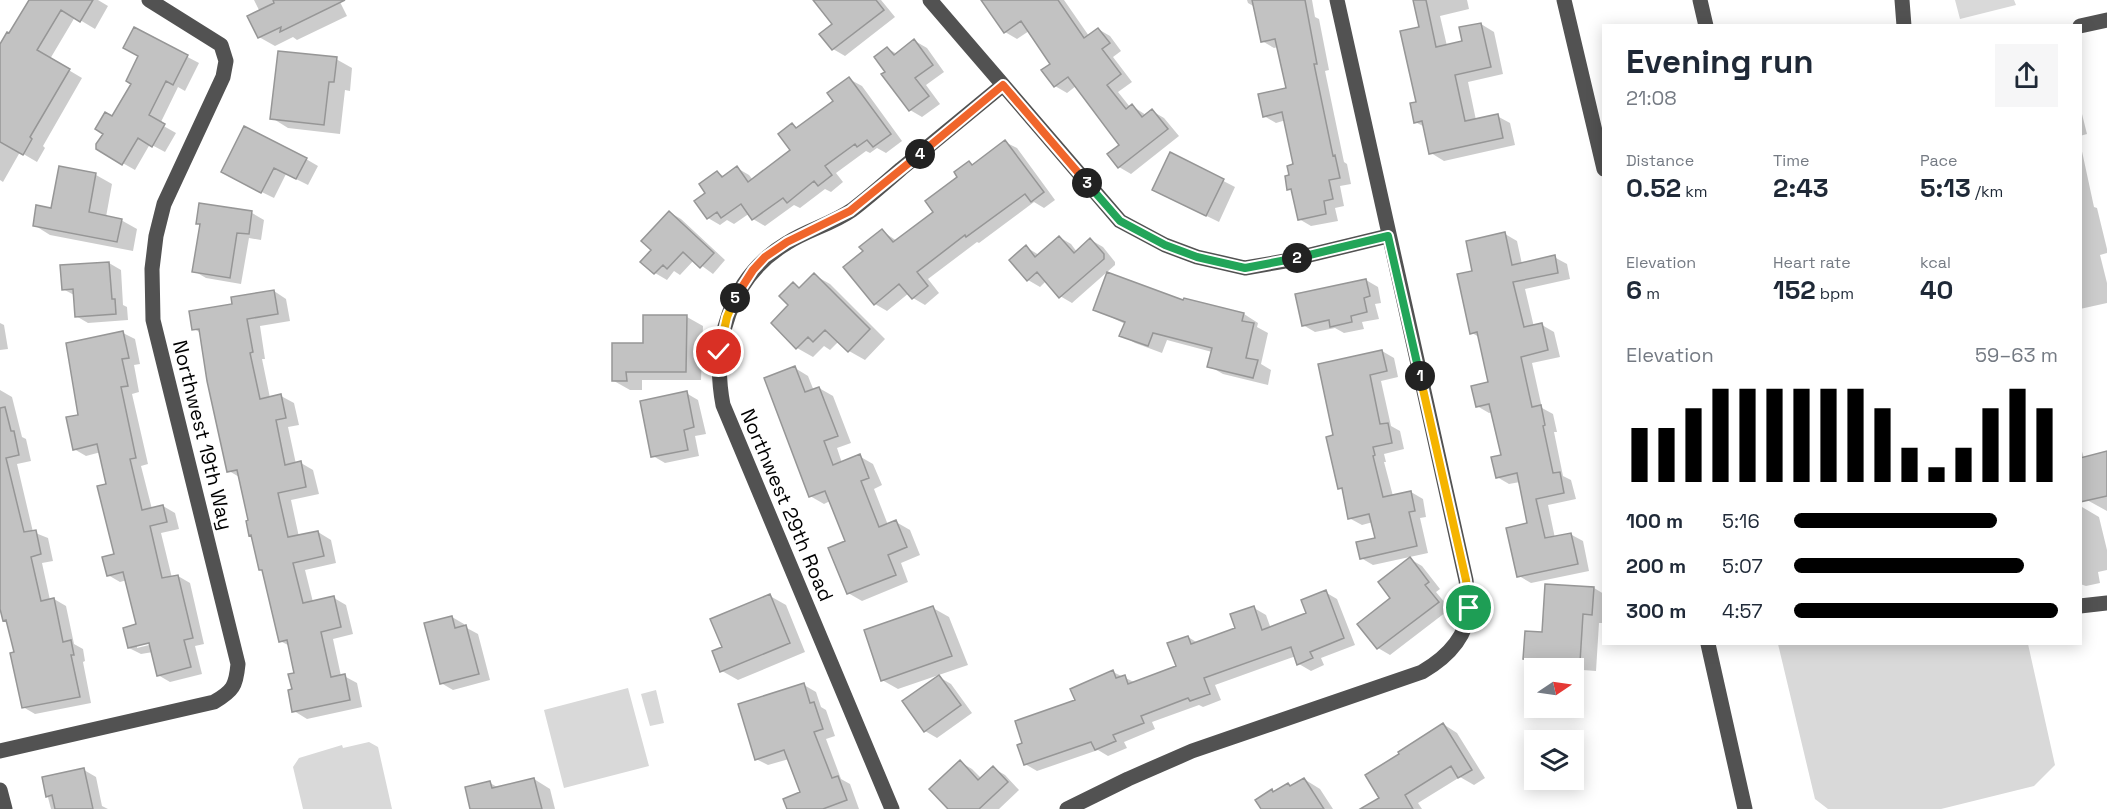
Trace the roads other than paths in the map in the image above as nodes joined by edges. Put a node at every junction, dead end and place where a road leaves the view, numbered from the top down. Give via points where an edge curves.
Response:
1 (149, 0) edge
2 (930, 0) edge
3 (1337, 0) edge
4 (1564, 0) edge
5 (1700, 0) edge
6 (1902, 0) edge
7 (2107, 20) edge
8 (1706, 24) edge
9 (1904, 24) edge
10 (2082, 26) edge
11 (1003, 85) junction
12 (1599, 128) edge
13 (1602, 159) edge
14 (1388, 236) junction
15 (2107, 603) edge
16 (2082, 606) edge
17 (1708, 645) edge
18 (0, 751) edge
19 (0, 790) edge
20 (4, 809) edge
21 (892, 809) edge
22 (1067, 809) edge
23 (1745, 809) edge

1 - 18 street, Northwest 19th Way via 221,45 226,61 223,77 164,204 156,236 152,303 238,664 237,681 228,694 214,702
2 - 11 street
3 - 14 street
4 - 12 street
5 - 8 street
6 - 9 street
7 - 10 street
11 - 14 street via 1120,221 1165,245 1245,268
11 - 21 street, Northwest 29th Road via 850,211 765,257 734,300 719,352 723,405
12 - 13 street
14 - 22 street via 1466,580 1469,608 1458,642 1437,664 1422,672 1192,751
15 - 16 street
17 - 23 street
19 - 20 street

